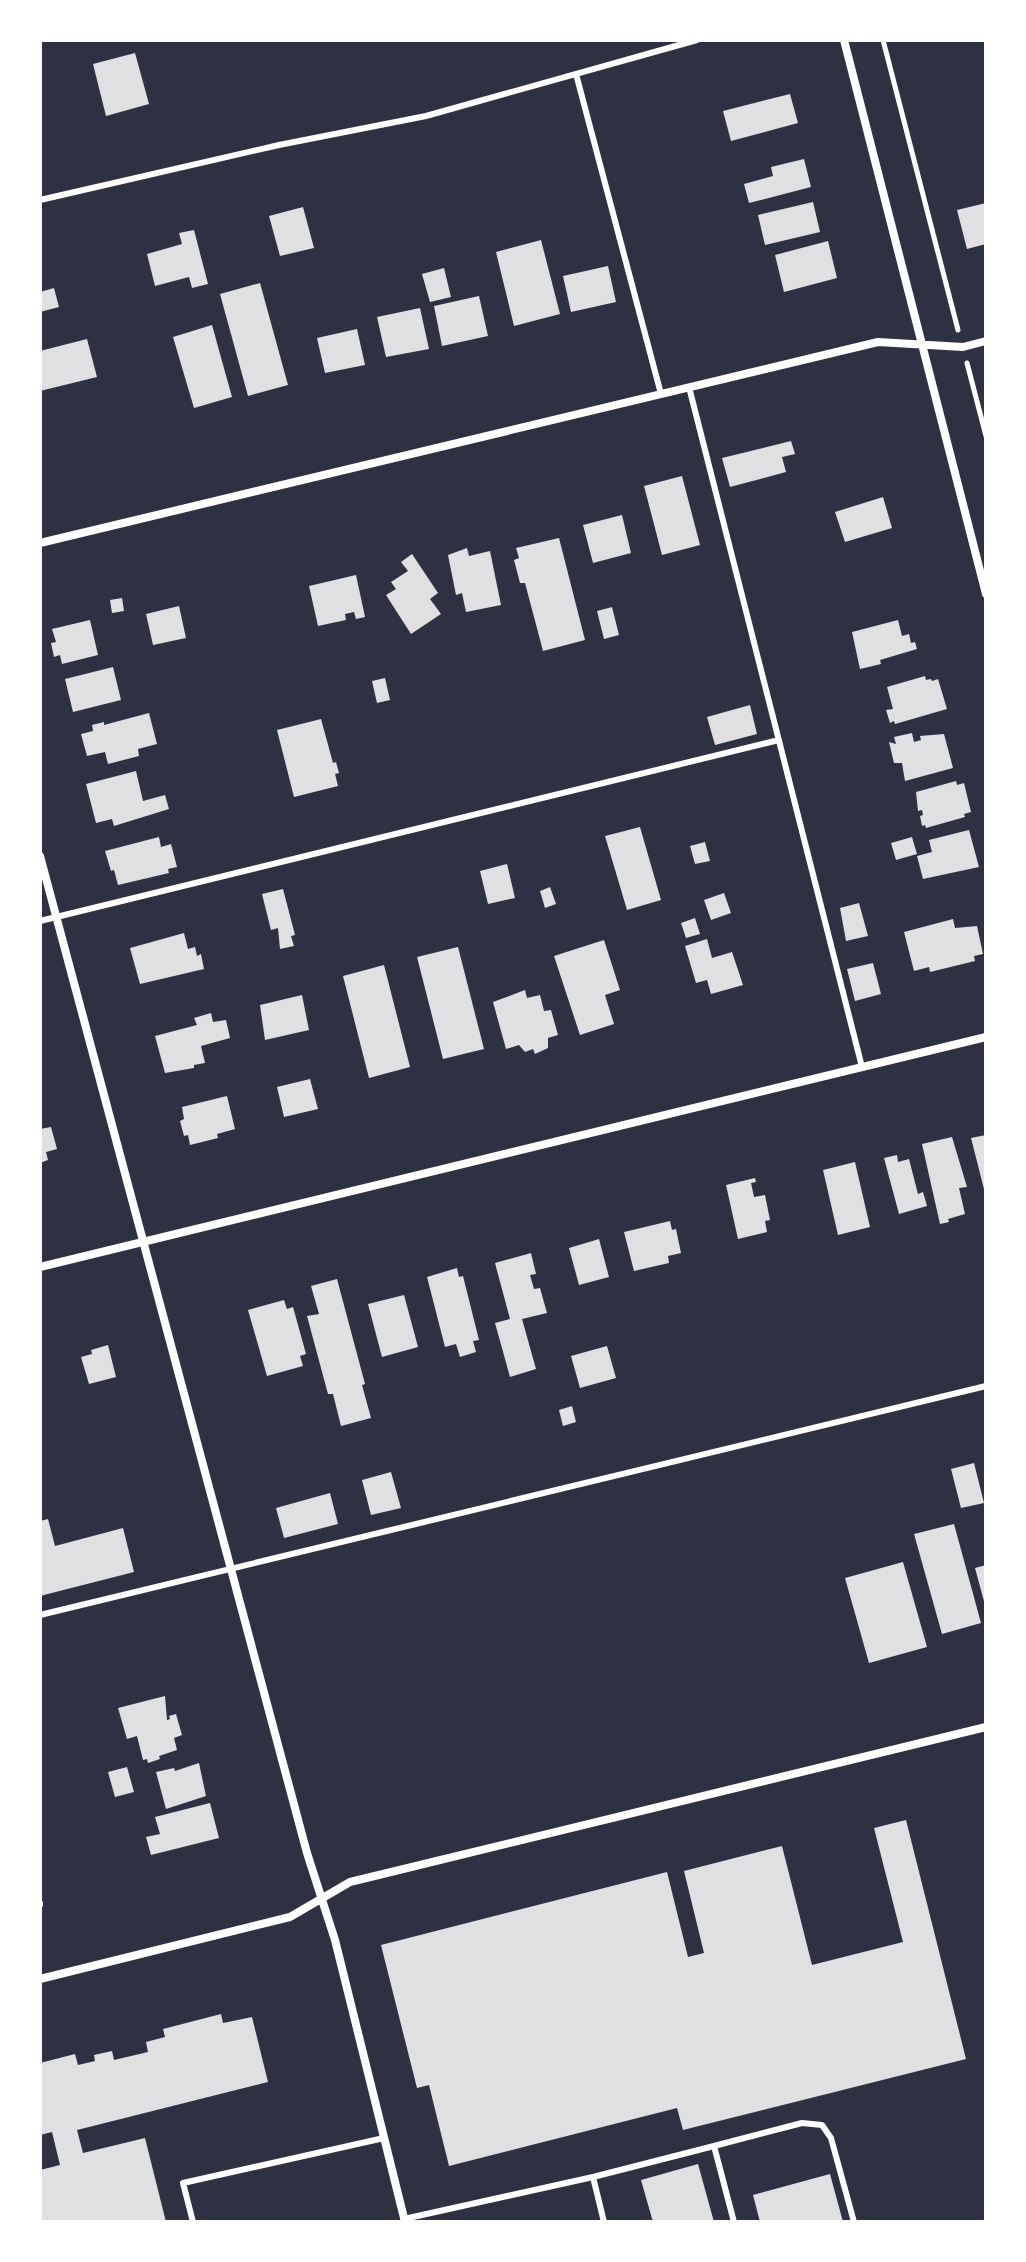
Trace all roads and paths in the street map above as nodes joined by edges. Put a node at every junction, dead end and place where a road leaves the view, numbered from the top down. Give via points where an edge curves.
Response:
1 (697, 40) edge
2 (844, 40) edge
3 (883, 40) edge
4 (576, 74) junction
5 (40, 200) edge
6 (986, 341) edge
7 (923, 346) junction
8 (963, 347) junction
9 (689, 387) junction
10 (661, 394) junction
11 (986, 436) edge
12 (40, 543) edge
13 (986, 594) edge
14 (779, 740) junction
15 (40, 856) edge
16 (56, 917) junction
17 (40, 921) edge
18 (986, 1037) edge
19 (862, 1067) junction
20 (144, 1241) junction
21 (40, 1267) edge
22 (986, 1386) edge
23 (232, 1568) junction
24 (40, 1615) edge
25 (986, 1727) edge
26 (322, 1899) junction
27 (40, 1979) edge
28 (384, 2138) junction
29 (714, 2146) junction
30 (593, 2177) junction
31 (405, 2220) edge
32 (193, 2222) edge
33 (604, 2222) edge
34 (734, 2222) edge
35 (854, 2222) edge

1 - 4 lane
2 - 7 street
3 - 8 path
4 - 5 lane via 426,116
4 - 10 lane
6 - 8 street
7 - 8 street
7 - 9 street via 884,341
7 - 13 street
8 - 11 path
9 - 10 street
9 - 14 lane
10 - 12 street
14 - 16 lane
14 - 19 lane
15 - 16 street
16 - 17 lane
16 - 20 street
18 - 19 street
19 - 20 street
20 - 21 street
20 - 23 street
22 - 23 lane
23 - 24 lane
23 - 26 street
25 - 26 street via 350,1882
26 - 27 street via 290,1917
26 - 28 street
28 - 31 street
28 - 32 lane via 183,2183
29 - 30 lane
29 - 34 lane
29 - 35 lane via 802,2123 822,2125 831,2138
30 - 31 lane
30 - 33 lane

